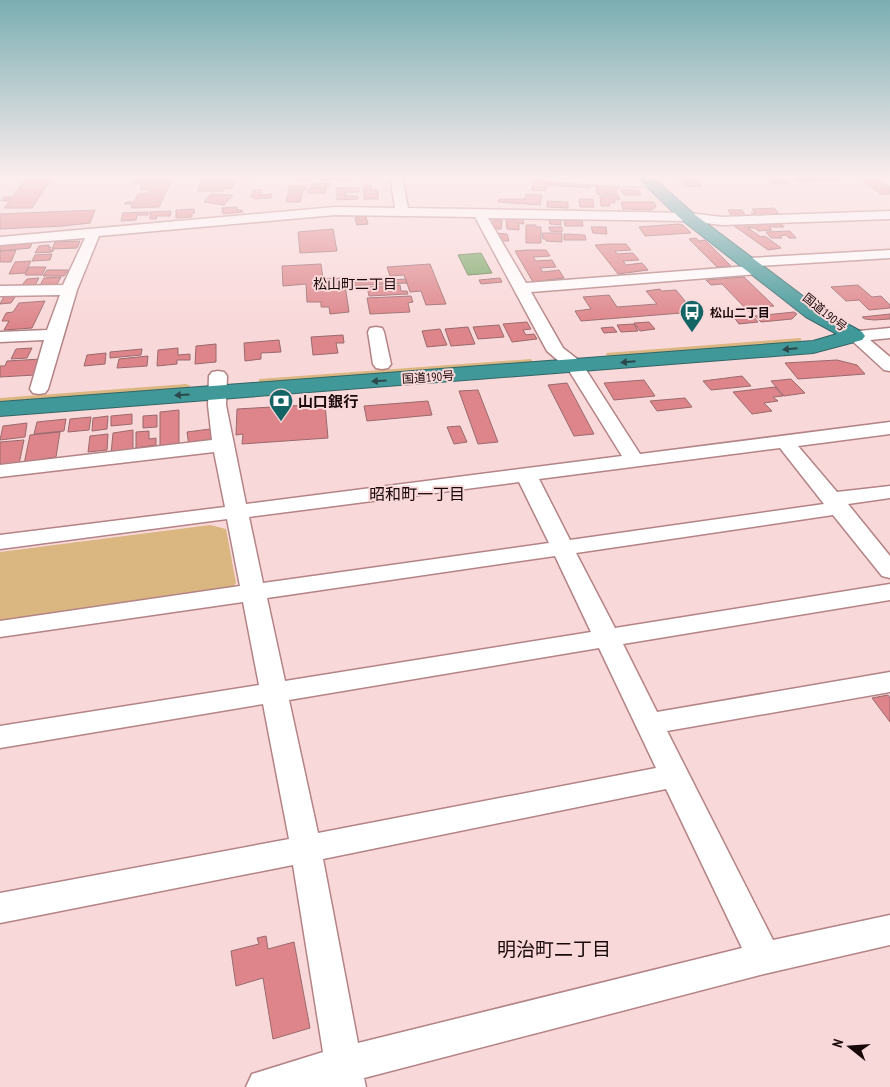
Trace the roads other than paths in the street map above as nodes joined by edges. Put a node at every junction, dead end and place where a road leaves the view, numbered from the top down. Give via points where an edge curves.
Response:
1 (170, 226) edge
2 (487, 226) edge
3 (700, 226) edge
4 (714, 226) edge
5 (94, 232) junction
6 (0, 241) edge
7 (890, 254) edge
8 (872, 255) junction
9 (756, 265) junction
10 (890, 268) edge
11 (520, 288) junction
12 (69, 290) junction
13 (0, 291) edge
14 (376, 332) dead end
15 (890, 333) edge
16 (54, 335) junction
17 (855, 336) junction
18 (0, 337) edge
19 (556, 351) junction
20 (382, 364) junction
21 (575, 366) junction
22 (890, 366) edge
23 (218, 384) junction
24 (39, 389) junction
25 (0, 392) edge
26 (0, 409) edge
27 (890, 428) edge
28 (785, 442) junction
29 (223, 445) junction
30 (635, 461) junction
31 (0, 471) edge
32 (527, 476) junction
33 (890, 492) edge
34 (836, 504) junction
35 (237, 512) junction
36 (0, 542) edge
37 (562, 548) junction
38 (890, 570) edge
39 (890, 592) edge
40 (253, 593) junction
41 (0, 629) edge
42 (606, 638) junction
43 (890, 682) edge
44 (273, 692) junction
45 (649, 724) junction
46 (0, 737) edge
47 (674, 776) junction
48 (306, 849) junction
49 (0, 908) edge
50 (890, 930) edge
51 (764, 958) junction
52 (346, 1076) edge
53 (264, 1087) edge

1 - 5 street
2 - 11 street
3 - 9 highway, 国道190号
4 - 9 highway, 国道190号
5 - 6 street
5 - 12 street
7 - 8 street
8 - 9 street
8 - 10 street
9 - 11 street
9 - 17 highway, 国道190号 via 813,313
11 - 19 street
12 - 13 street
12 - 16 street
14 - 20 street
15 - 17 street
16 - 18 street
16 - 24 street
17 - 19 highway, 国道190号 via 799,333
17 -> 21 highway, 国道190号 via 813,347
17 - 22 street
19 - 20 highway, 国道190号
19 - 21 street
20 - 23 highway, 国道190号
21 -> 23 highway, 国道190号
21 - 30 street
23 - 24 highway, 国道190号
23 -> 26 highway, 国道190号
23 - 29 street via 217,405
24 - 25 highway, 国道190号
27 - 28 street
28 - 30 street
28 - 34 street
29 - 31 street
29 - 35 street
30 - 32 street
32 - 35 street
32 - 37 street
33 - 34 street
34 - 37 street
34 - 38 street
35 - 36 street
35 - 40 street
37 - 40 street
37 - 42 street
39 - 42 street
40 - 41 street
40 - 44 street
42 - 44 street
42 - 45 street
43 - 45 street
44 - 46 street
44 - 48 street
45 - 47 street
47 - 48 street
47 - 51 street
48 - 49 street
48 - 52 street
50 - 51 street
51 - 52 street
52 - 53 street

